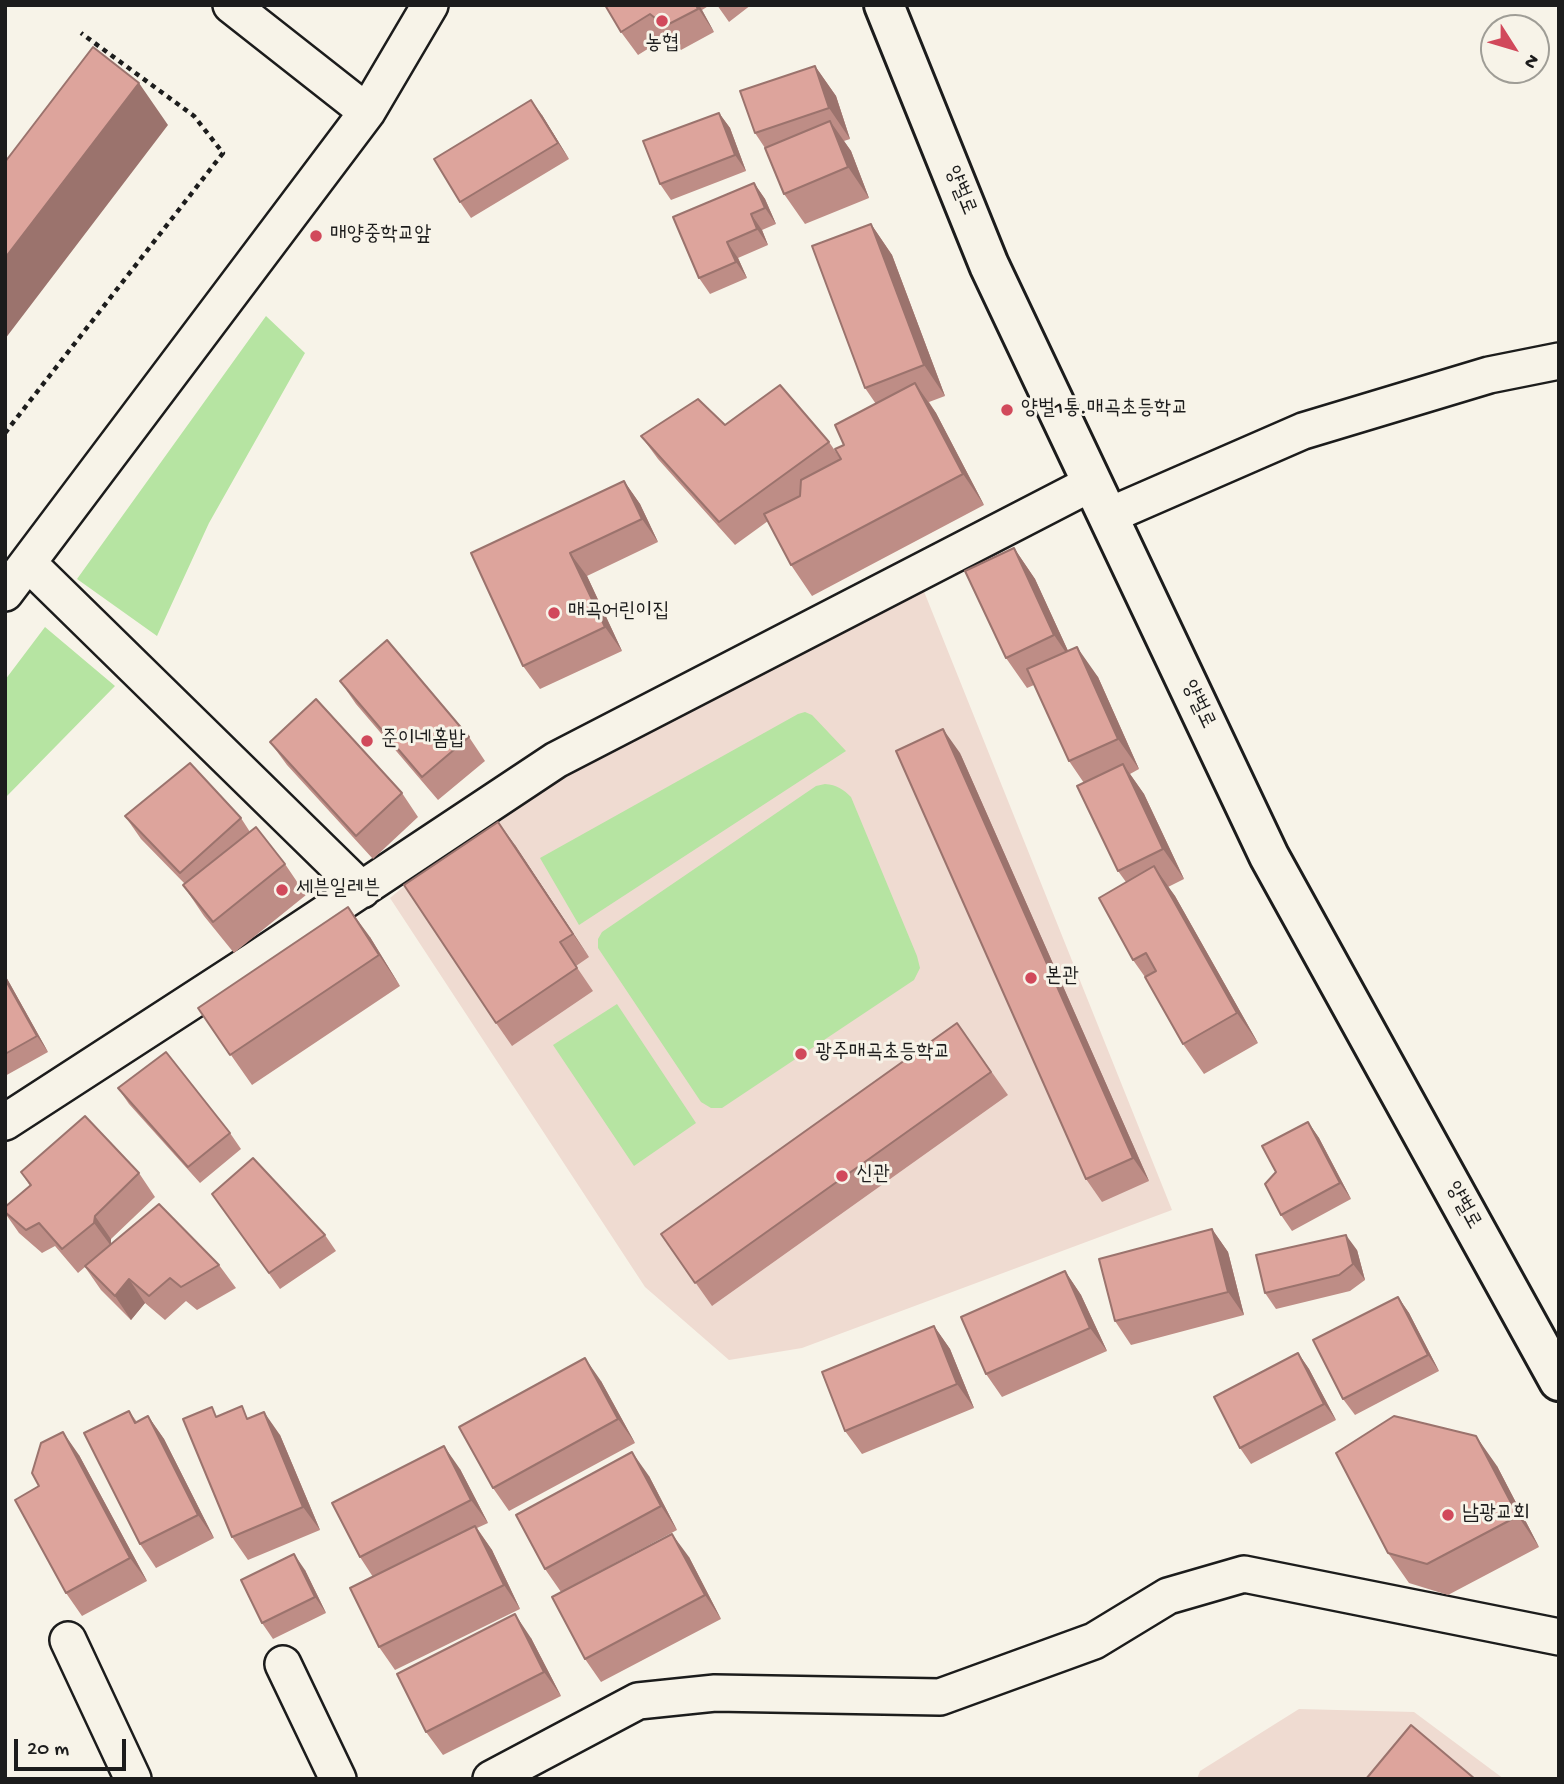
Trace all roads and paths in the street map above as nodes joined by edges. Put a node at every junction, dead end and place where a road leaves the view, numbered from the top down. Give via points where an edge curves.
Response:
1 (231, 5) edge
2 (430, 5) edge
3 (884, 5) edge
4 (81, 33) dead end
5 (368, 113) junction
6 (1559, 361) edge
7 (5, 433) edge
8 (1100, 499) junction
9 (28, 563) junction
10 (5, 593) edge
11 (362, 890) junction
12 (5, 1122) edge
13 (1559, 1381) edge
14 (1559, 1637) edge
15 (68, 1640) dead end
16 (283, 1664) dead end
17 (133, 1779) edge
18 (338, 1779) edge
19 (491, 1779) edge

1 - 5 street
2 - 5 street
3 - 8 street, 양벌로 via 989,265
4 - 7 path via 194,116 223,153
5 - 9 street
6 - 8 street via 1489,376 1303,431
8 - 11 street via 555,760
8 - 13 street, 양벌로 via 1269,856
9 - 10 street
9 - 11 street
11 - 12 street
14 - 19 street via 1244,1574 1168,1596 1094,1641 940,1697 715,1693 638,1701
15 - 17 street
16 - 18 street

